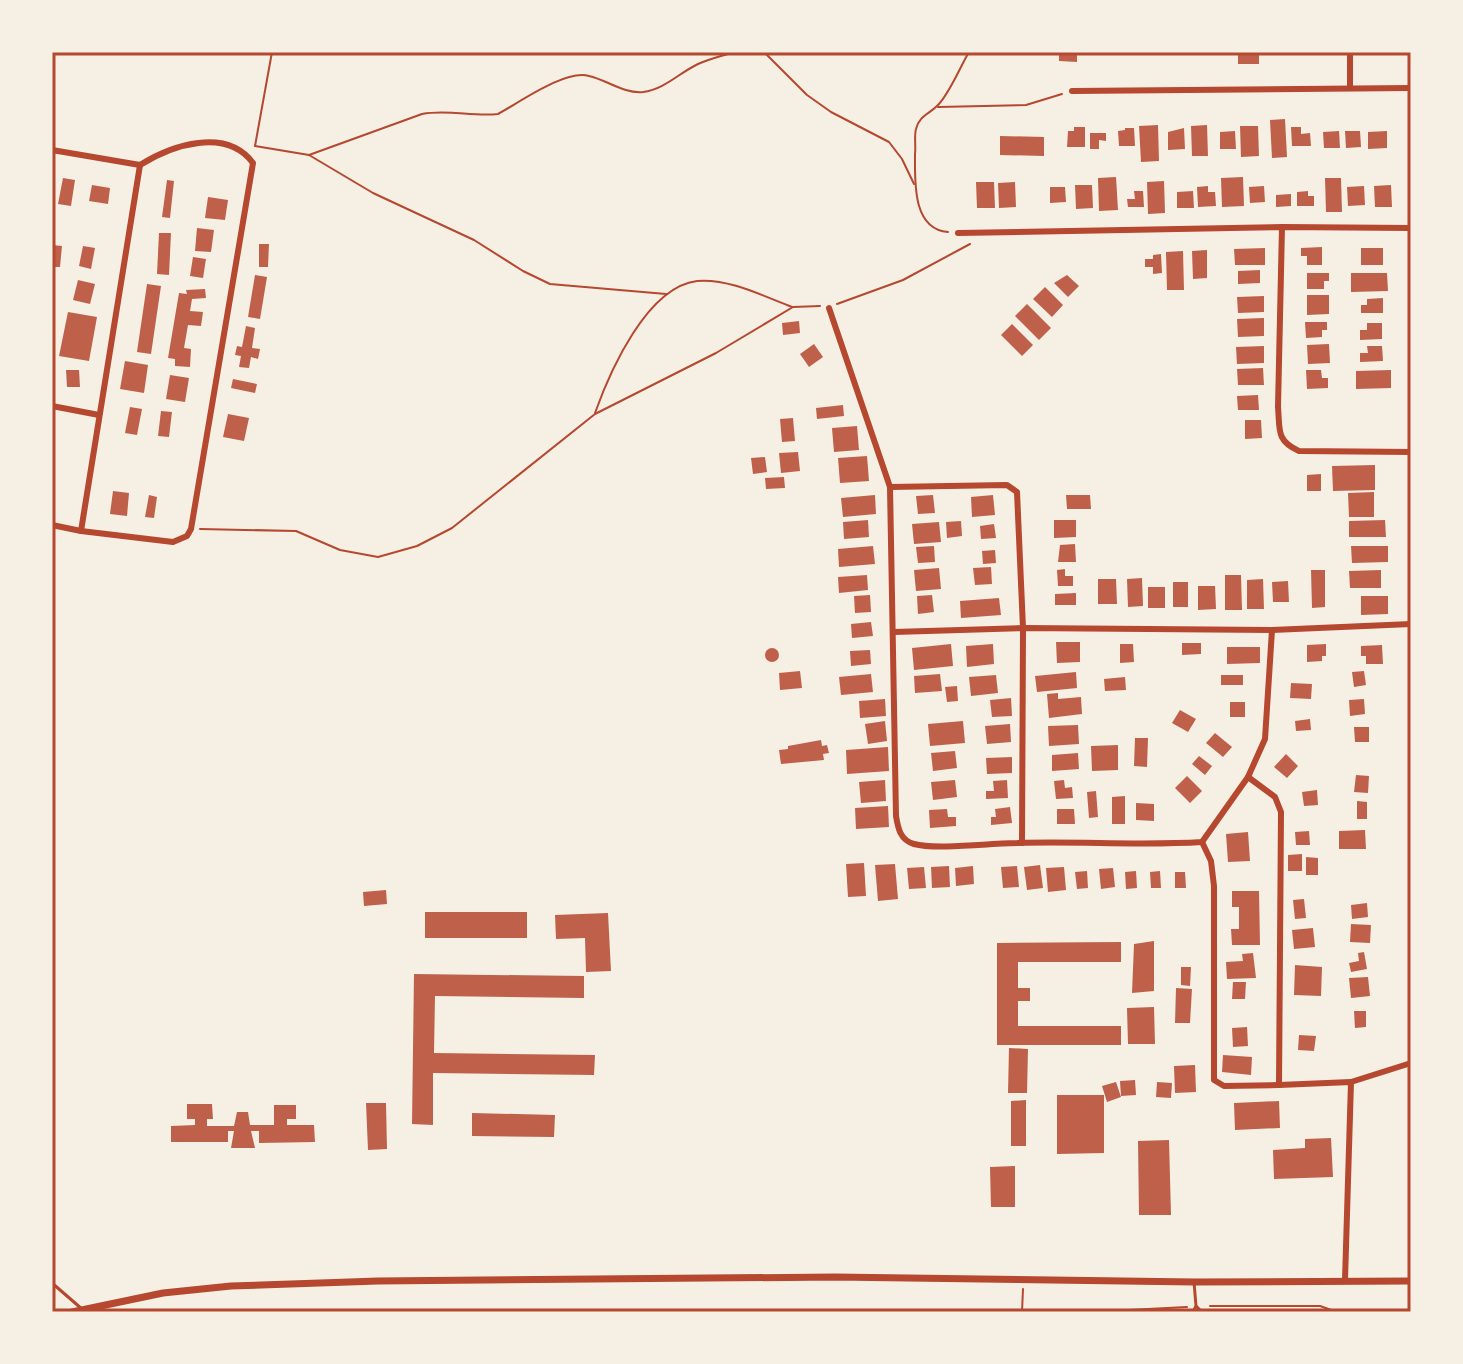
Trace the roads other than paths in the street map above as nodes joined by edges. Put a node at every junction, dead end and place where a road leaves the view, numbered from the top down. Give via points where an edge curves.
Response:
1 (1350, 52) edge
2 (1350, 87) junction
3 (1411, 88) edge
4 (1072, 91) road end
5 (52, 150) edge
6 (140, 165) junction
7 (1282, 227) junction
8 (1411, 228) edge
9 (958, 233) road end
10 (829, 308) road end
11 (52, 406) edge
12 (99, 415) junction
13 (1411, 452) edge
14 (890, 487) junction
15 (52, 525) edge
16 (81, 531) junction
17 (1411, 624) edge
18 (1023, 628) junction
19 (1272, 630) junction
20 (894, 632) junction
21 (1248, 777) junction
22 (1202, 842) junction
23 (1022, 843) junction
24 (1411, 1063) edge
25 (1351, 1082) junction
26 (1279, 1085) junction
27 (1345, 1280) junction
28 (1411, 1281) edge
29 (1194, 1282) junction
30 (52, 1283) edge
31 (1196, 1306) junction
32 (83, 1311) edge
33 (72, 1312) edge
34 (1193, 1312) edge
35 (1202, 1312) edge

1 - 2 street
2 - 3 street
2 - 4 street
5 - 6 street
6 - 12 street
6 - 16 street via 212,141 237,148 253,163 191,529 173,542
7 - 8 street
7 - 9 street
7 - 13 street via 1280,436 1299,451
10 - 14 street
11 - 12 street
12 - 16 street
14 - 18 street via 1014,488 1019,500
14 - 20 street
15 - 16 street
17 - 19 street
18 - 19 street
18 - 20 street
18 - 23 street
19 - 21 street via 1265,739
20 - 23 street via 899,831 906,840 929,846
21 - 22 street
21 - 26 street via 1275,797 1281,812
22 - 23 street
22 - 26 street via 1214,886 1214,1080 1224,1086
24 - 25 street
25 - 26 street
25 - 27 street
27 - 28 street
27 - 29 street
29 - 31 lane
29 - 32 street via 835,1277 378,1281 231,1286 163,1293
30 - 32 lane
31 - 34 lane
31 - 35 lane
32 - 33 street

